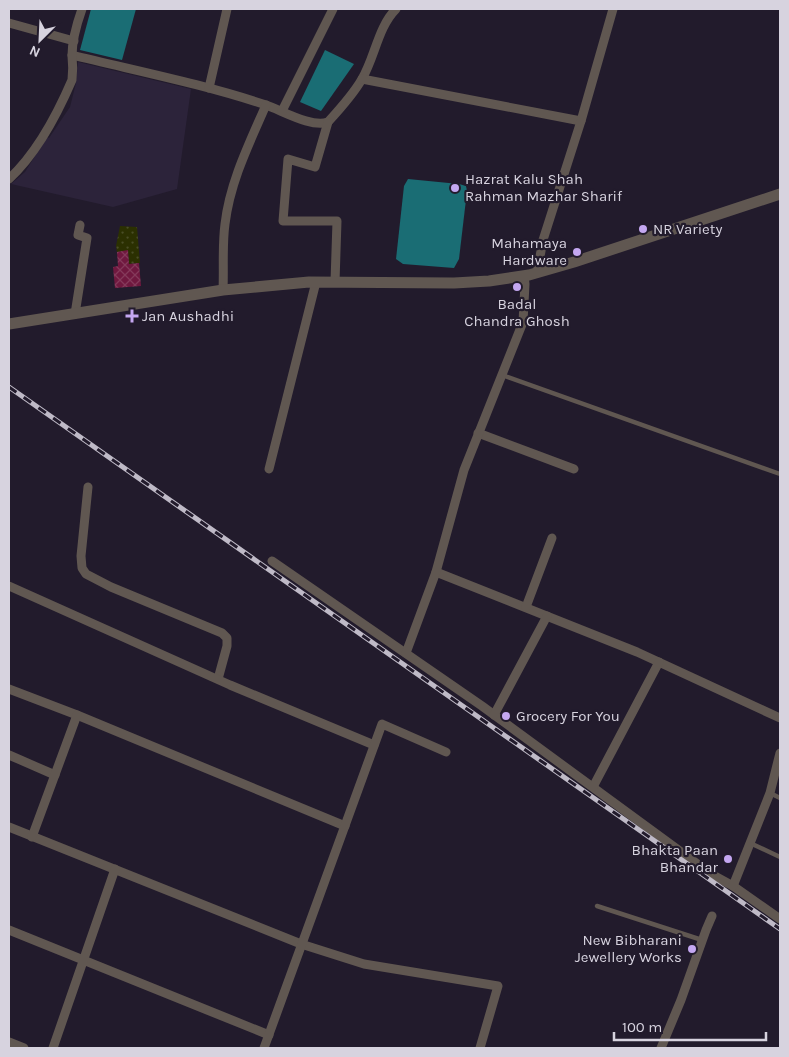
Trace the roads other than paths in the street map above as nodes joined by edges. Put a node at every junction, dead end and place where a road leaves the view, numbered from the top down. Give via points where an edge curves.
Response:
1 (82, 9) edge
2 (227, 9) edge
3 (333, 9) edge
4 (396, 9) edge
5 (613, 9) edge
6 (9, 23) edge
7 (74, 41) junction
8 (72, 56) junction
9 (362, 79) junction
10 (209, 88) junction
11 (266, 105) junction
12 (282, 111) junction
13 (581, 120) junction
14 (328, 122) junction
15 (9, 179) edge
16 (780, 194) edge
17 (80, 225) dead end
18 (537, 273) junction
19 (524, 276) junction
20 (316, 282) junction
21 (335, 282) junction
22 (223, 290) junction
23 (75, 314) junction
24 (9, 324) edge
25 (502, 375) junction
26 (478, 433) junction
27 (268, 469) dead end
28 (574, 469) dead end
29 (780, 474) edge
30 (88, 487) dead end
31 (552, 538) dead end
32 (272, 561) dead end
33 (436, 572) junction
34 (9, 586) edge
35 (526, 607) junction
36 (547, 616) junction
37 (406, 653) junction
38 (659, 662) junction
39 (218, 680) junction
40 (9, 689) edge
41 (77, 715) junction
42 (494, 715) junction
43 (780, 718) edge
44 (374, 745) junction
45 (446, 752) dead end
46 (780, 753) edge
47 (9, 755) edge
48 (55, 775) junction
49 (593, 787) junction
50 (770, 793) junction
51 (780, 798) edge
52 (345, 826) junction
53 (9, 827) edge
54 (32, 837) junction
55 (750, 843) junction
56 (780, 857) edge
57 (115, 869) junction
58 (733, 886) junction
59 (597, 906) dead end
60 (712, 916) dead end
61 (780, 919) edge
62 (9, 930) edge
63 (702, 940) junction
64 (301, 944) junction
65 (83, 960) junction
66 (270, 1034) junction
67 (9, 1042) edge
68 (24, 1048) edge
69 (53, 1048) edge
70 (264, 1048) edge
71 (480, 1048) edge
72 (661, 1048) edge

1 - 7 street
2 - 10 street
3 - 12 street
4 - 9 street via 382,31
5 - 13 street
6 - 7 street
7 - 8 street
8 - 10 street
8 - 15 street via 73,72 66,93 27,160
9 - 13 street
9 - 14 street
10 - 11 street
11 - 12 street
11 - 22 street via 239,168 228,205 224,226
12 - 14 street via 316,124
13 - 18 street via 543,240
14 - 21 street via 315,167 288,159 282,221 337,221
16 - 18 street
17 - 23 street via 78,235 87,238
18 - 19 street
19 - 21 street via 454,283
19 - 25 street via 523,322
20 - 21 street
20 - 22 street
20 - 27 street
22 - 23 street
23 - 24 street
25 - 26 street
25 - 29 lane
26 - 28 street
26 - 33 street via 464,470
30 - 39 street via 81,556 86,574 222,633 227,638 227,646
31 - 35 street
32 - 37 street
33 - 35 street
33 - 37 street
34 - 39 street
35 - 36 street
36 - 38 street
36 - 42 street
37 - 42 street
38 - 43 street
38 - 49 street
39 - 44 street
40 - 41 street
41 - 48 street
41 - 52 street
42 - 49 street
44 - 45 street via 382,724
44 - 52 street
46 - 50 street
47 - 48 street
48 - 54 street
49 - 58 street via 711,874
50 - 51 lane
50 - 55 street
52 - 64 street
53 - 54 street
54 - 57 street
55 - 56 lane
55 - 58 street
57 - 64 street
57 - 65 street
58 - 61 street
59 - 63 lane
60 - 63 street
62 - 65 street
63 - 72 street
64 - 66 street
64 - 71 street via 364,964 498,986
65 - 66 street
65 - 69 street
66 - 70 street
67 - 68 street

